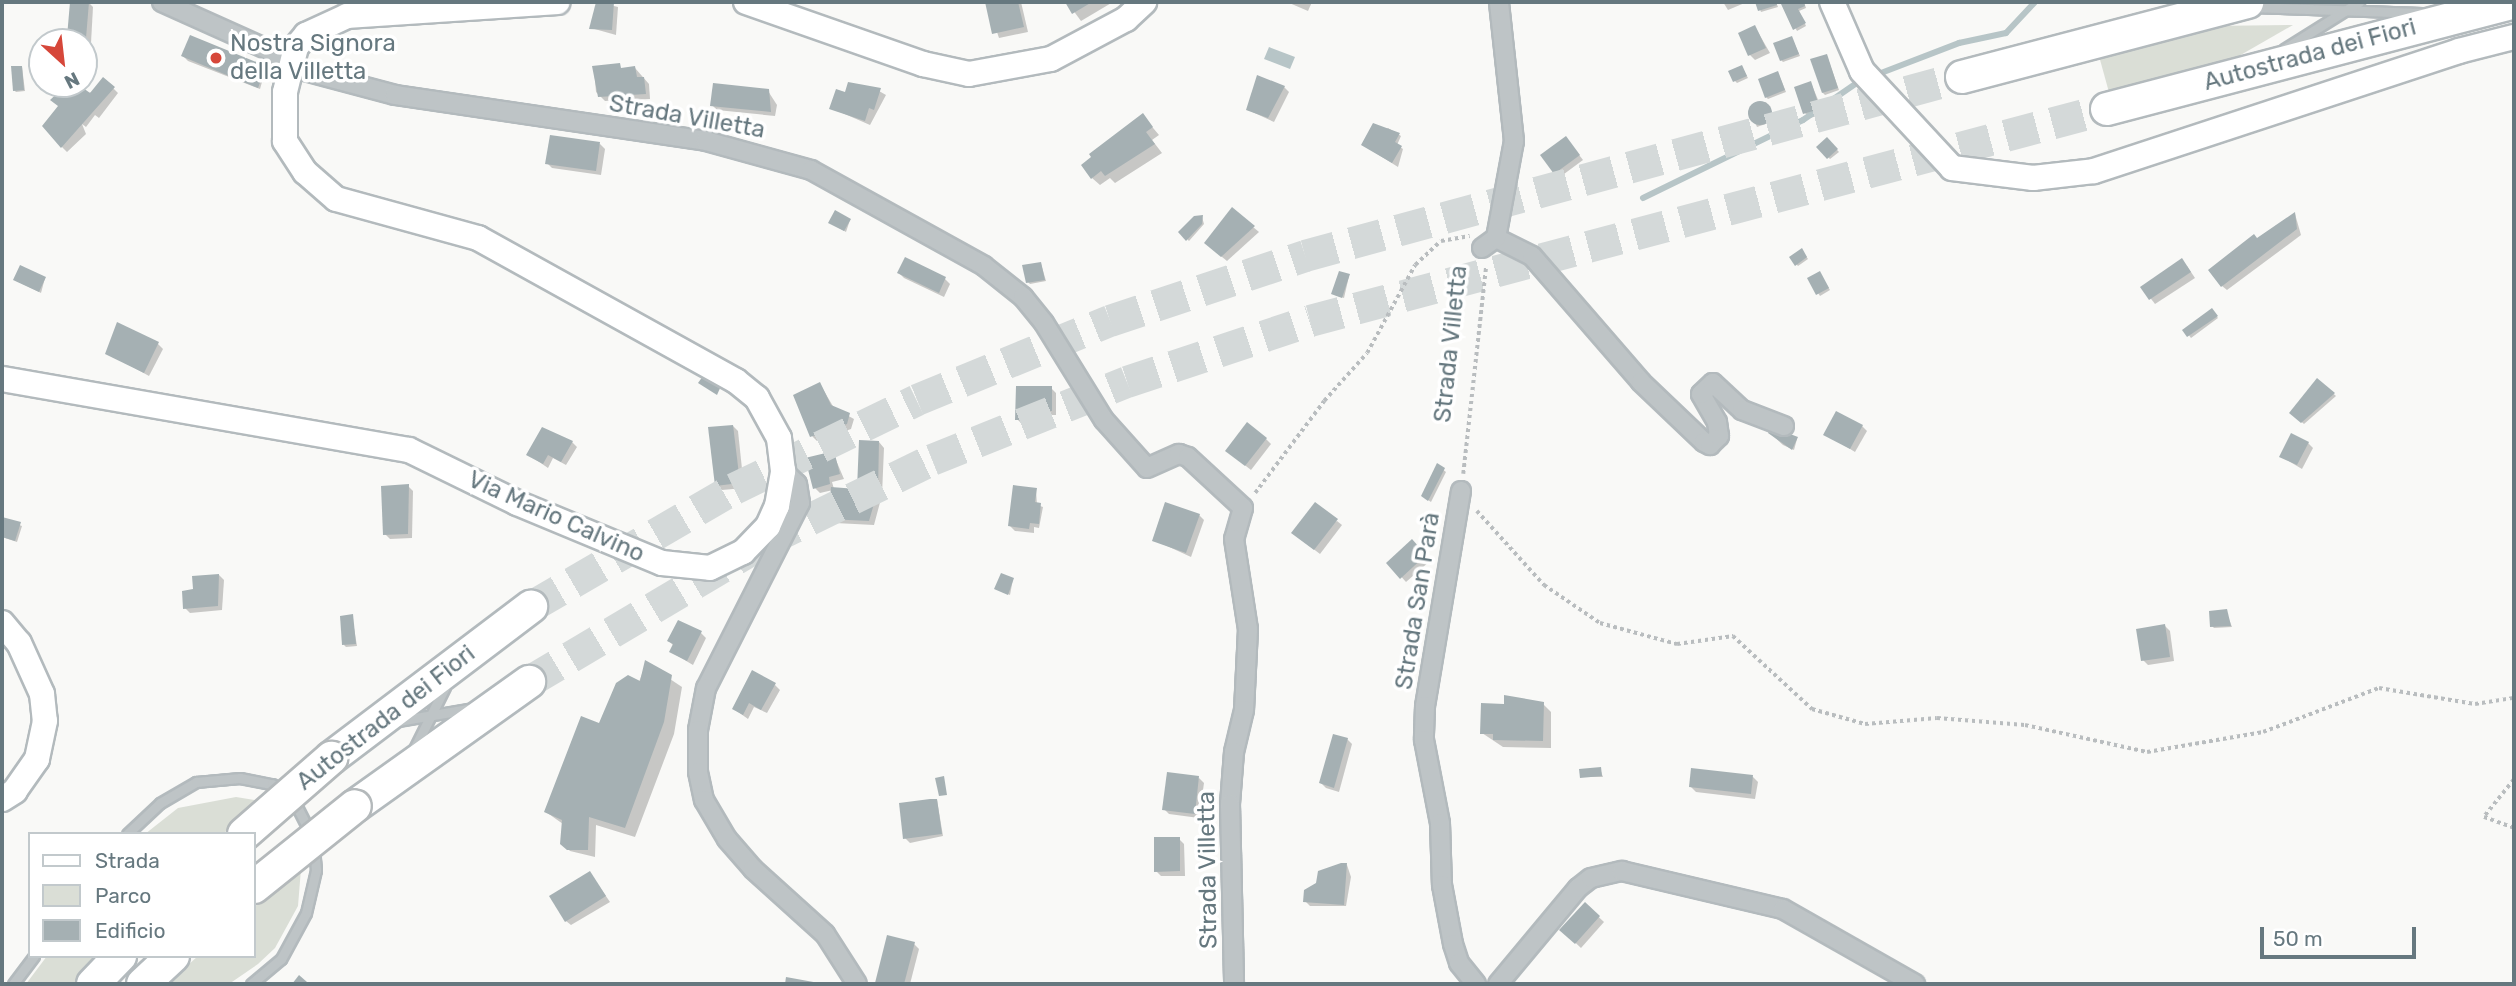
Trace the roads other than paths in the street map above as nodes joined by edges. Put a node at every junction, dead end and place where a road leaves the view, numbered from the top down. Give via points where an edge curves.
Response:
1 (162, 2) edge
2 (558, 2) edge
3 (746, 2) edge
4 (1144, 2) edge
5 (1499, 2) edge
6 (1832, 2) edge
7 (2359, 2) edge
8 (2514, 2) edge
9 (2239, 4) edge
10 (2344, 10) junction
11 (2468, 14) junction
12 (2514, 37) edge
13 (290, 67) junction
14 (2249, 71) junction
15 (1962, 77) tunnel mouth
16 (2107, 110) tunnel mouth
17 (2, 379) edge
18 (1784, 426) dead end
19 (783, 471) junction
20 (1461, 491) road end
21 (531, 607) tunnel mouth
22 (2, 623) edge
23 (460, 657) junction
24 (529, 682) tunnel mouth
25 (496, 704) junction
26 (430, 715) junction
27 (369, 727) junction
28 (403, 770) junction
29 (2, 799) edge
30 (129, 832) edge
31 (246, 832) edge
32 (256, 885) edge
33 (32, 958) edge
34 (118, 958) edge
35 (171, 958) edge
36 (13, 984) edge
37 (93, 984) edge
38 (143, 984) edge
39 (251, 984) edge
40 (857, 984) edge
41 (1234, 984) edge
42 (1476, 984) edge
43 (1498, 984) edge
44 (1915, 984) edge

1 - 13 street, Strada Villetta via 273,52
2 - 13 street, Via Mario Calvino via 347,16 306,35
3 - 4 street via 923,64 969,74 1051,59 1126,19
5 - 18 street via 1514,141 1489,243 1532,256 1642,382 1704,442 1710,444 1718,436 1717,422 1702,394 1713,383 1742,410
6 - 12 street via 1861,71 1952,168 2033,178 2094,171
7 - 10 lane
8 - 11 highway, Autostrada dei Fiori
9 - 10 lane
9 - 15 highway
10 - 11 lane
10 - 14 lane
11 - 14 highway, Autostrada dei Fiori
13 - 19 street, Via Mario Calvino via 285,141 305,172 336,199 478,238 736,381 769,417 779,438
13 - 41 street, Strada Villetta via 395,95 706,141 811,170 984,266 1023,297 1044,323 1104,420 1147,468 1179,454 1188,457 1243,508 1234,539 1248,629 1244,710 1234,752 1230,804
14 - 16 highway, Autostrada dei Fiori
17 - 19 street, Via Mario Calvino via 409,450 613,546 689,567 710,568 743,552 768,526
19 - 40 street via 796,484 800,503 706,688 698,730 698,772 704,800 727,839 752,869 825,934
20 - 42 street, Strada San Parà via 1425,706 1424,740 1440,823 1442,885 1453,944 1459,963
21 - 23 highway, Autostrada dei Fiori
22 - 29 street via 19,643 42,694 45,721 37,759 15,791
23 - 26 lane
23 - 27 highway, Autostrada dei Fiori
24 - 25 highway, Autostrada dei Fiori
25 - 26 lane
25 - 28 highway, Autostrada dei Fiori
26 - 27 lane
26 - 28 lane
27 - 31 highway, Autostrada dei Fiori, bridge
28 - 32 highway, Autostrada dei Fiori, bridge
30 - 39 lane via 180,790 217,778 272,784 295,800 314,846 313,892 295,938 281,958
33 - 36 lane
34 - 37 highway
35 - 38 highway
43 - 44 street via 1578,888 1591,878 1622,871 1783,909

